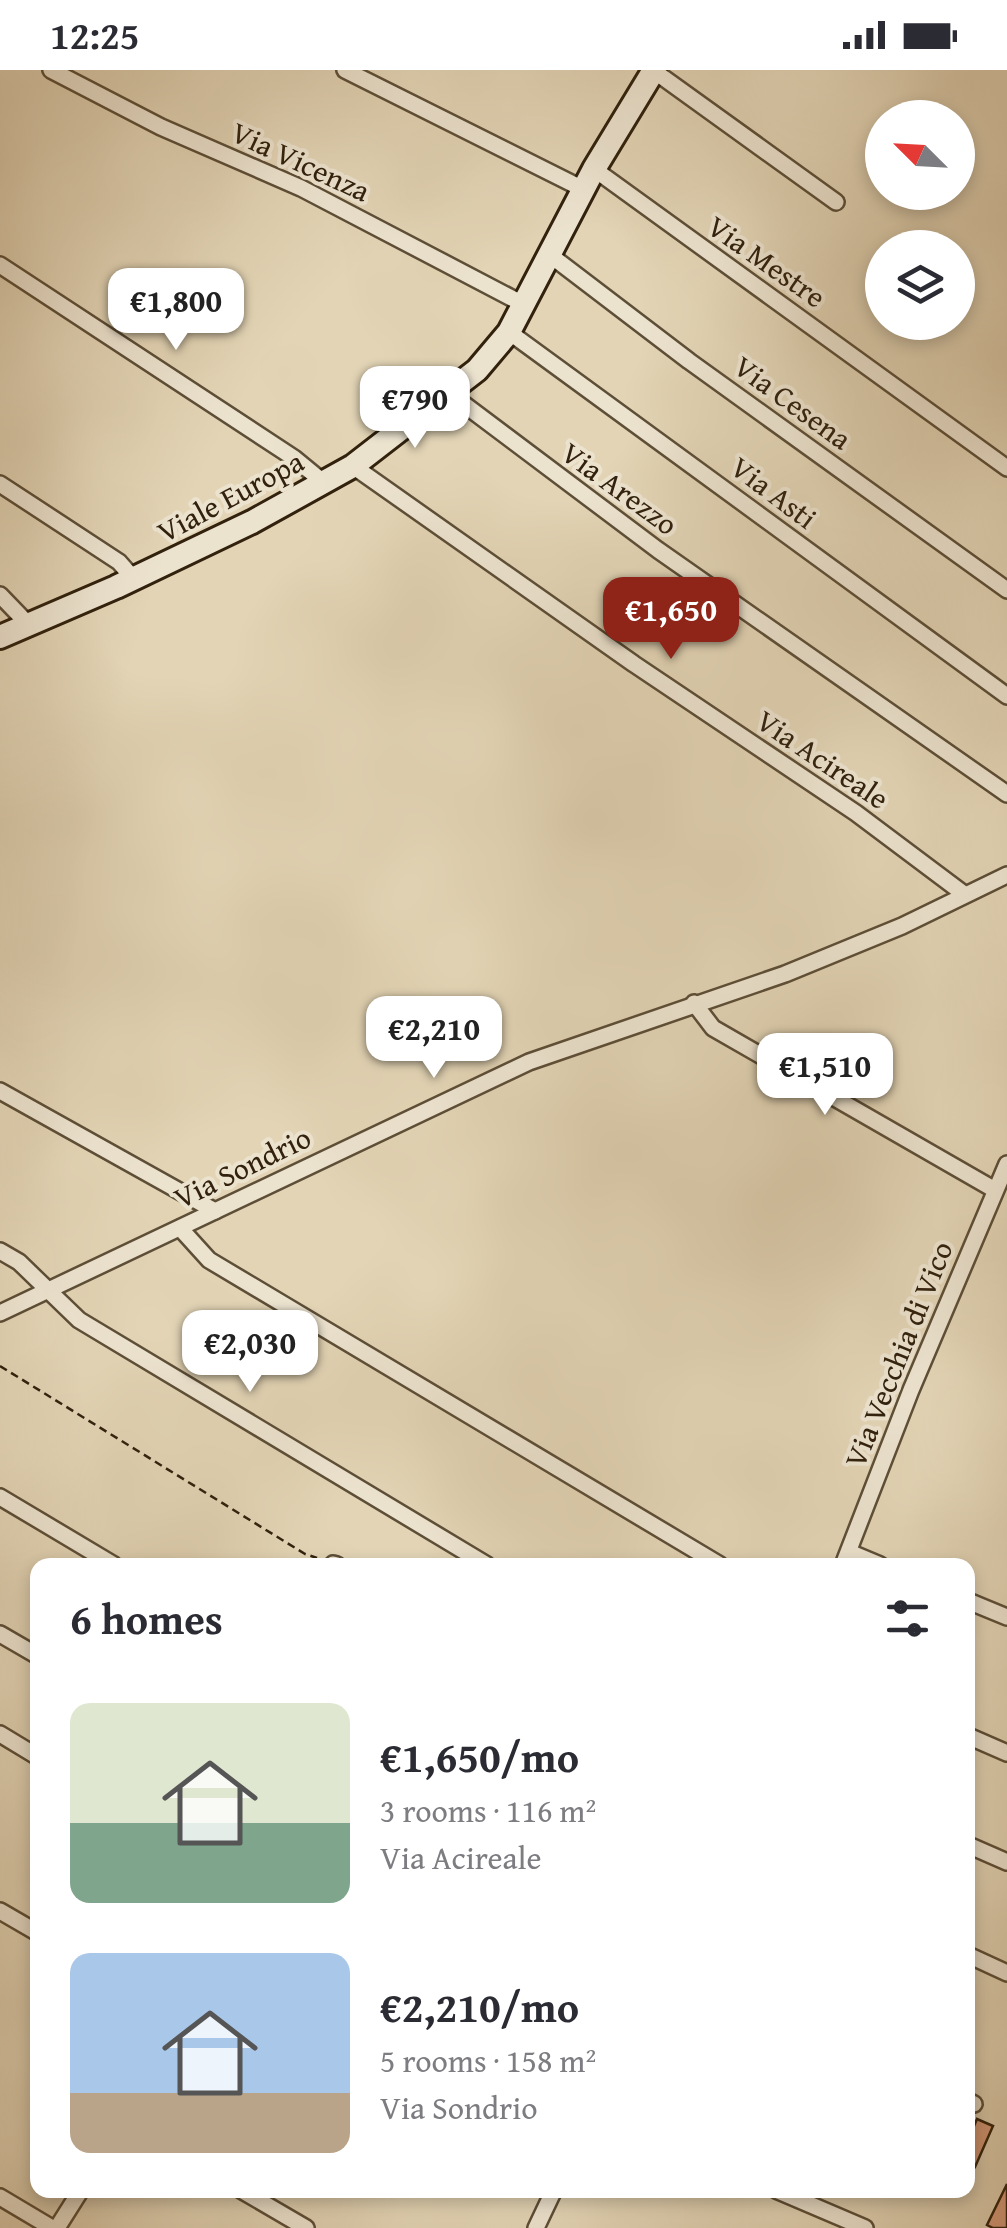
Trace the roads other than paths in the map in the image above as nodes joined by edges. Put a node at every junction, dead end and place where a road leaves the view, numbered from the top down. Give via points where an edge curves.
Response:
1 (51, 70) edge
2 (344, 70) edge
3 (654, 70) edge
4 (588, 179) junction
5 (836, 202) dead end
6 (550, 256) junction
7 (0, 265) edge
8 (525, 305) junction
9 (509, 332) junction
10 (449, 393) junction
11 (353, 466) junction
12 (1007, 468) edge
13 (322, 482) junction
14 (0, 484) edge
15 (134, 579) junction
16 (1007, 590) edge
17 (0, 596) edge
18 (30, 624) junction
19 (0, 637) edge
20 (1007, 696) edge
21 (1007, 794) edge
22 (1007, 876) edge
23 (964, 894) junction
24 (694, 1003) junction
25 (0, 1092) edge
26 (1007, 1164) edge
27 (996, 1190) junction
28 (216, 1210) junction
29 (180, 1228) junction
30 (0, 1251) edge
31 (48, 1290) junction
32 (0, 1313) edge
33 (0, 1498) edge
34 (102, 1558) edge
35 (475, 1558) edge
36 (708, 1558) edge
37 (846, 1558) edge
38 (975, 1604) edge
39 (1007, 1617) edge
40 (0, 1634) edge
41 (30, 1651) edge
42 (0, 1734) edge
43 (975, 1739) edge
44 (30, 1753) edge
45 (1007, 1753) edge
46 (975, 1849) edge
47 (1007, 1862) edge
48 (0, 1911) edge
49 (30, 1928) edge
50 (975, 1958) edge
51 (1007, 1972) edge
52 (0, 2197) edge
53 (75, 2198) edge
54 (255, 2198) edge
55 (552, 2198) edge
56 (795, 2198) edge
57 (543, 2226) edge
58 (54, 2228) edge
59 (306, 2228) edge
60 (865, 2228) edge

1 - 8 street, Via Vicenza via 301,188
2 - 4 street, Via Mestre
3 - 4 street, Viale Europa
3 - 5 street
4 - 6 street, Viale Europa
4 - 12 street, Via Mestre
6 - 8 street, Viale Europa
6 - 16 street, Via Cesena
7 - 13 street
8 - 9 street, Viale Europa
9 - 10 street, Viale Europa
9 - 20 street, Via Asti
10 - 11 street, Viale Europa
10 - 21 street, Via Arezzo via 658,550
11 - 13 street, Viale Europa
11 - 23 street, Via Acireale
13 - 15 street, Viale Europa
14 - 15 street via 119,562
15 - 18 street, Viale Europa
17 - 18 street
18 - 19 street, Viale Europa
22 - 23 street, Via Sondrio
23 - 24 street, Via Sondrio via 784,974
24 - 27 street via 713,1028
24 - 28 street, Via Sondrio via 529,1062
25 - 28 street
26 - 27 street, Via Vecchia di Vico
27 - 37 street, Via Vecchia di Vico
28 - 29 street, Via Sondrio
29 - 31 street, Via Sondrio
29 - 36 street via 209,1260
30 - 31 street
31 - 32 street, Via Sondrio
31 - 35 street via 79,1320
33 - 34 street
38 - 39 street
40 - 41 street
42 - 44 street
43 - 45 street
46 - 47 street
48 - 49 street
50 - 51 street
52 - 58 street
53 - 58 street
54 - 59 street
55 - 57 street
56 - 60 street

